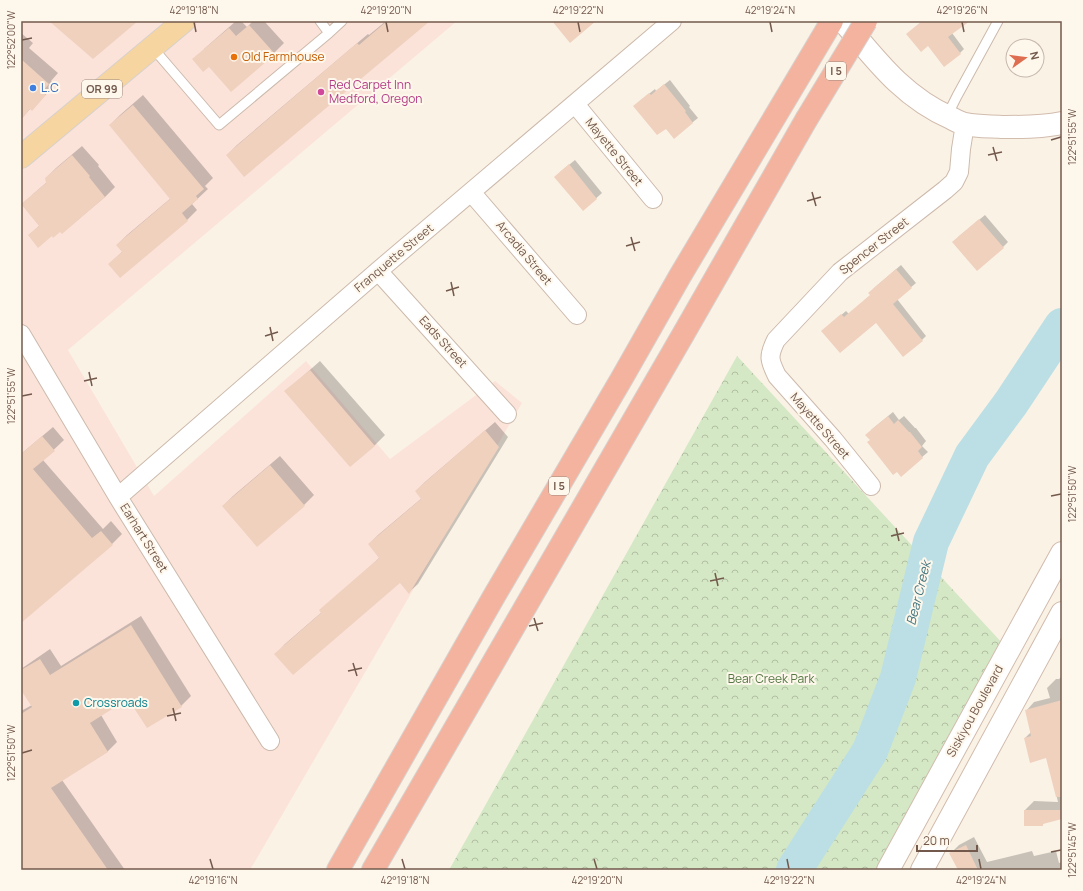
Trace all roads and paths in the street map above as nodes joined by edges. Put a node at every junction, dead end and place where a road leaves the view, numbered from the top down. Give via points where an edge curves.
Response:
1 (184, 21) edge
2 (320, 21) edge
3 (342, 21) edge
4 (672, 21) edge
5 (832, 21) edge
6 (843, 21) edge
7 (866, 21) edge
8 (998, 21) edge
9 (329, 33) junction
10 (152, 47) junction
11 (575, 104) junction
12 (956, 120) junction
13 (1062, 123) edge
14 (21, 157) edge
15 (472, 192) junction
16 (652, 199) dead end
17 (378, 271) junction
18 (577, 315) dead end
19 (21, 334) edge
20 (771, 364) joint
21 (508, 414) dead end
22 (871, 486) dead end
23 (118, 497) junction
24 (1062, 553) edge
25 (1062, 613) edge
26 (270, 741) dead end
27 (338, 870) edge
28 (373, 870) edge
29 (888, 870) edge
30 (922, 870) edge

1 - 10 main road, OR 99
2 - 9 lane
3 - 9 lane
4 - 11 street, Franquette Street
5 - 27 highway, I 5 via 680,276
6 - 12 street via 896,81 913,96
7 - 28 highway, I 5, bridge via 806,120
8 - 12 lane via 957,96
9 - 10 lane via 219,126
10 - 14 main road, OR 99
11 - 15 street, Franquette Street
11 - 16 street, Mayette Street
12 - 13 street via 993,126 1030,127
12 - 20 street, Spencer Street via 961,149 959,172 954,182 840,272 776,340 770,352
15 - 17 street, Franquette Street
15 - 18 street, Arcadia Street
17 - 21 street, Eads Street
17 - 23 street, Franquette Street
19 - 23 street, Earhart Street
20 - 22 street, Mayette Street via 777,376
23 - 26 street, Earhart Street
24 - 29 street, Siskiyou Boulevard
25 - 30 street

